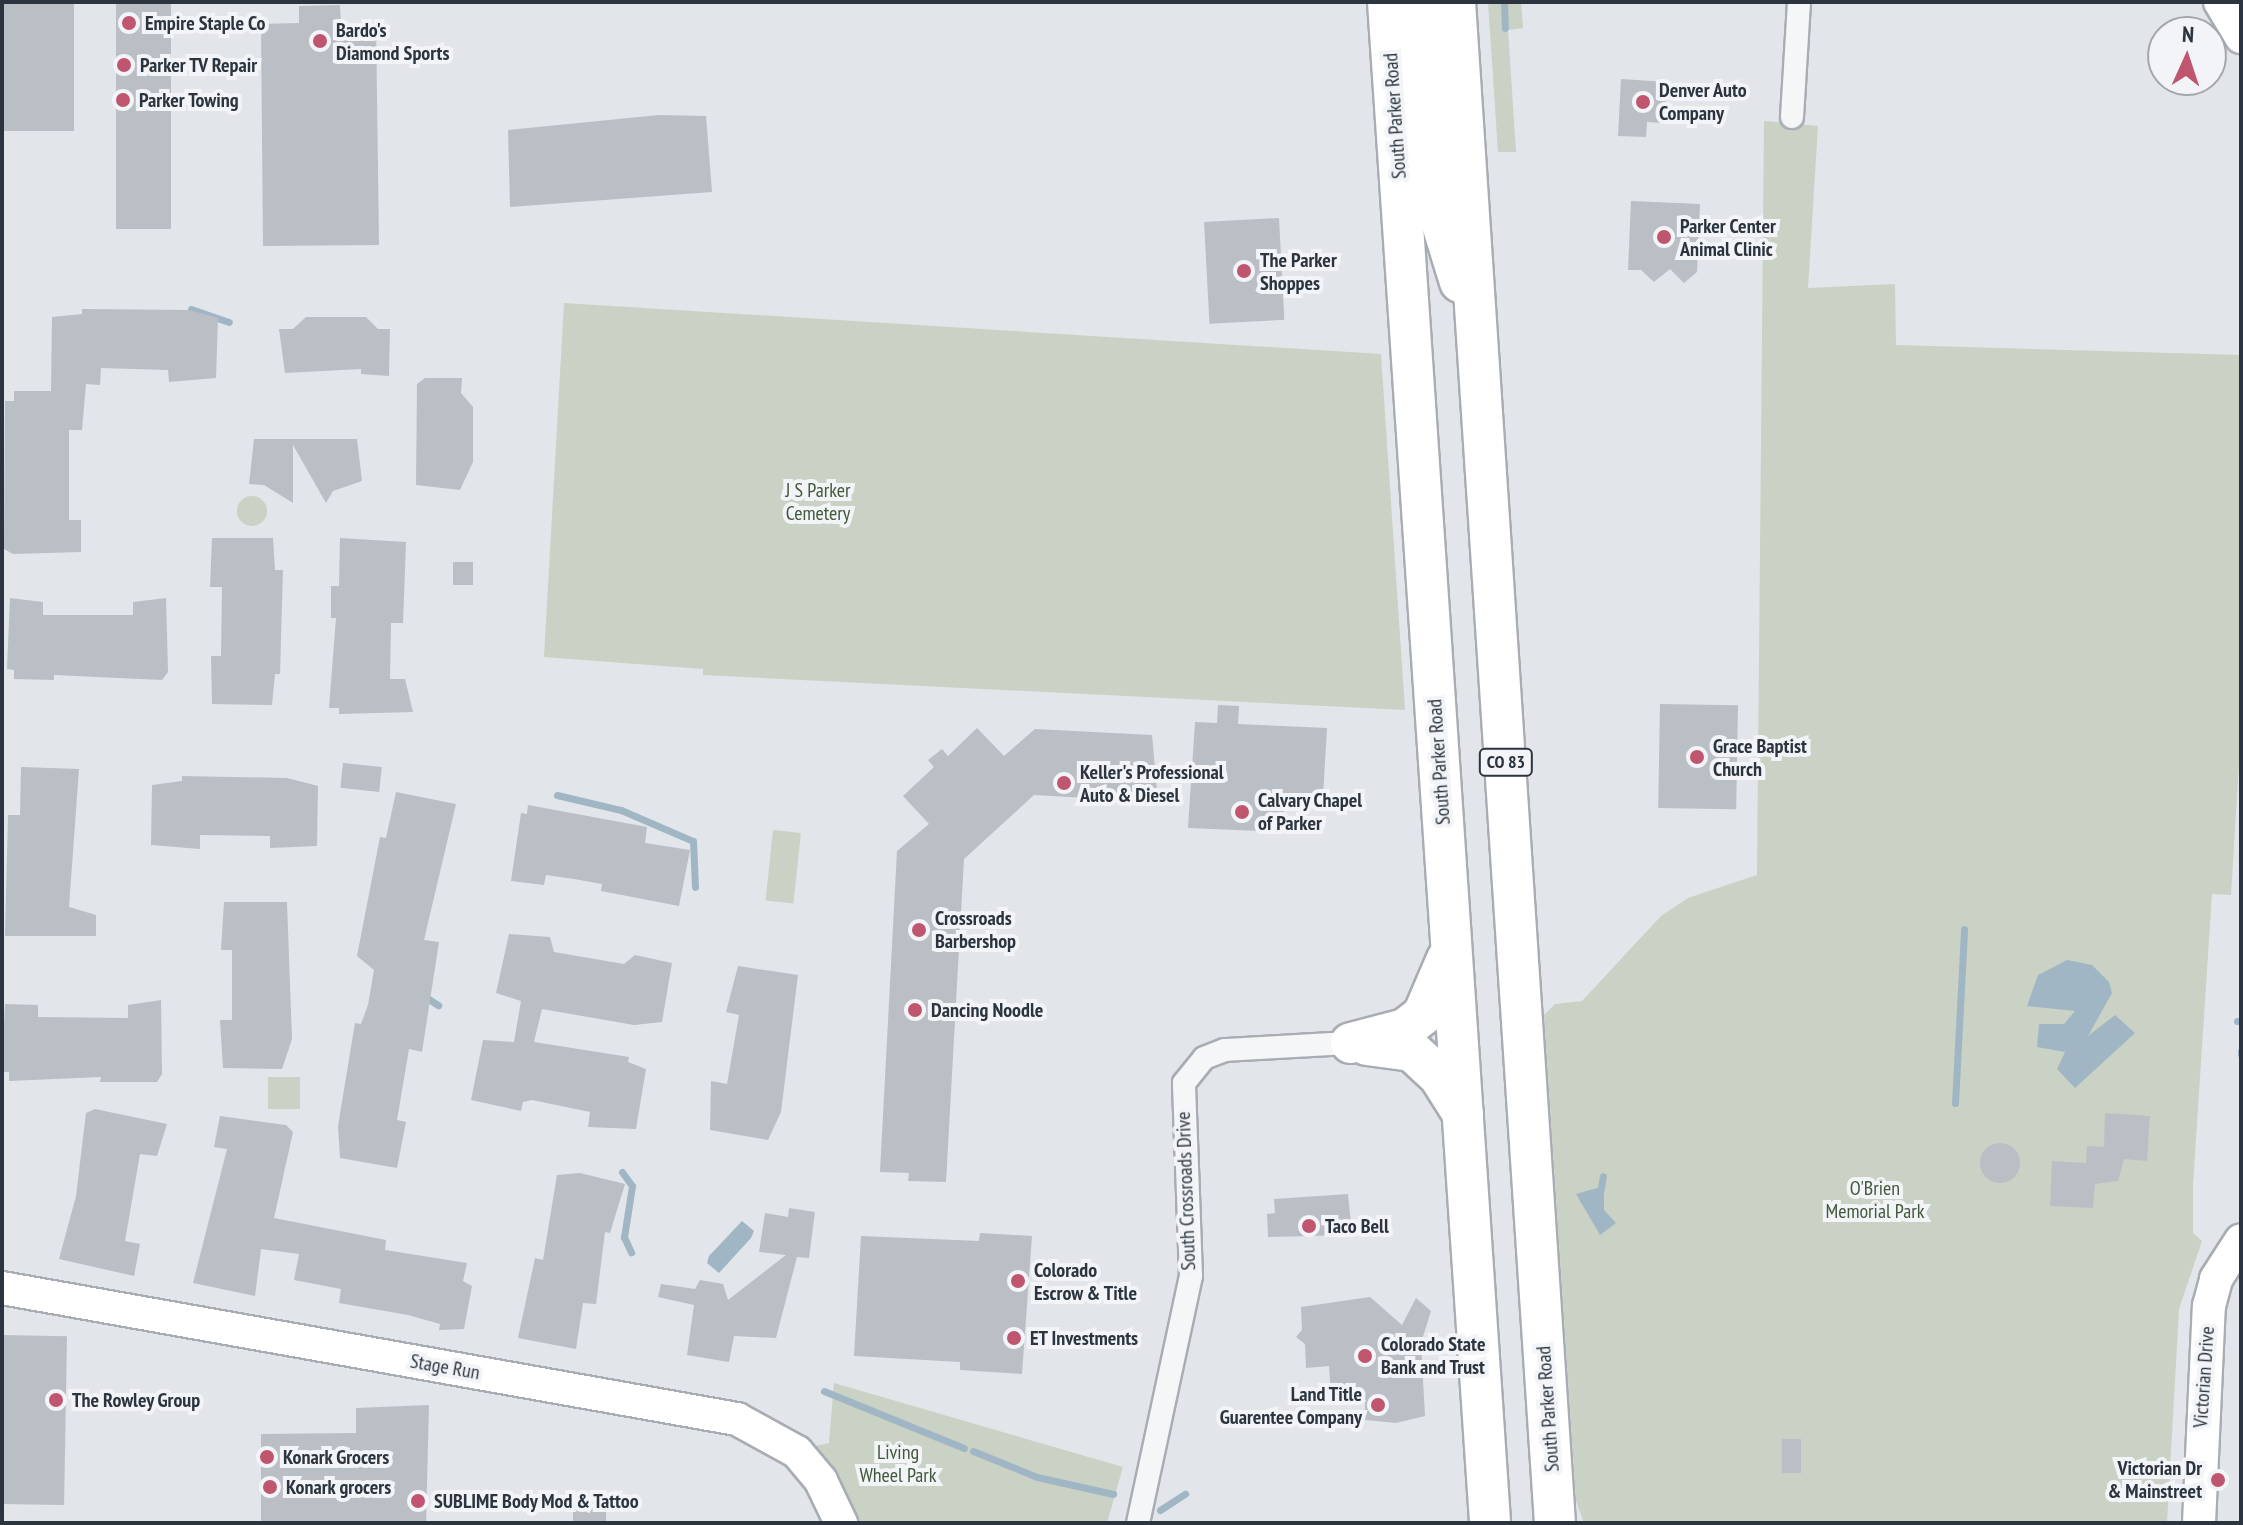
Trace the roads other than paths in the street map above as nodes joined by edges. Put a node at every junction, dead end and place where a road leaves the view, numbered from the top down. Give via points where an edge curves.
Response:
1 (1388, 2) edge
2 (1420, 2) edge
3 (1455, 2) edge
4 (1799, 2) edge
5 (2220, 2) edge
6 (2241, 37) edge
7 (1792, 117) dead end
8 (1477, 331) junction
9 (1452, 944) junction
10 (1351, 1043) junction
11 (1463, 1115) junction
12 (2241, 1240) edge
13 (2, 1288) edge
14 (1551, 1465) junction
15 (841, 1523) edge
16 (1138, 1523) edge
17 (1490, 1523) edge
18 (1555, 1523) edge
19 (1573, 1523) edge
20 (2199, 1523) edge

1 - 9 highway, South Parker Road
2 - 8 highway via 1434,198
3 - 8 highway, South Parker Road / CO 83
4 - 7 street
5 - 6 street
8 - 14 highway, South Parker Road / CO 83
9 - 10 highway via 1423,1015 1405,1029
9 - 11 highway, South Parker Road
10 - 11 highway via 1412,1051 1439,1076
10 - 16 street, South Crossroads Drive via 1225,1050 1204,1058 1184,1083 1191,1276
11 - 17 highway, South Parker Road
12 - 20 street, Victorian Drive via 2216,1279 2209,1306
13 - 15 street, Stage Run via 737,1419 789,1444 821,1481
14 - 18 highway, South Parker Road / CO 83
14 - 19 highway

